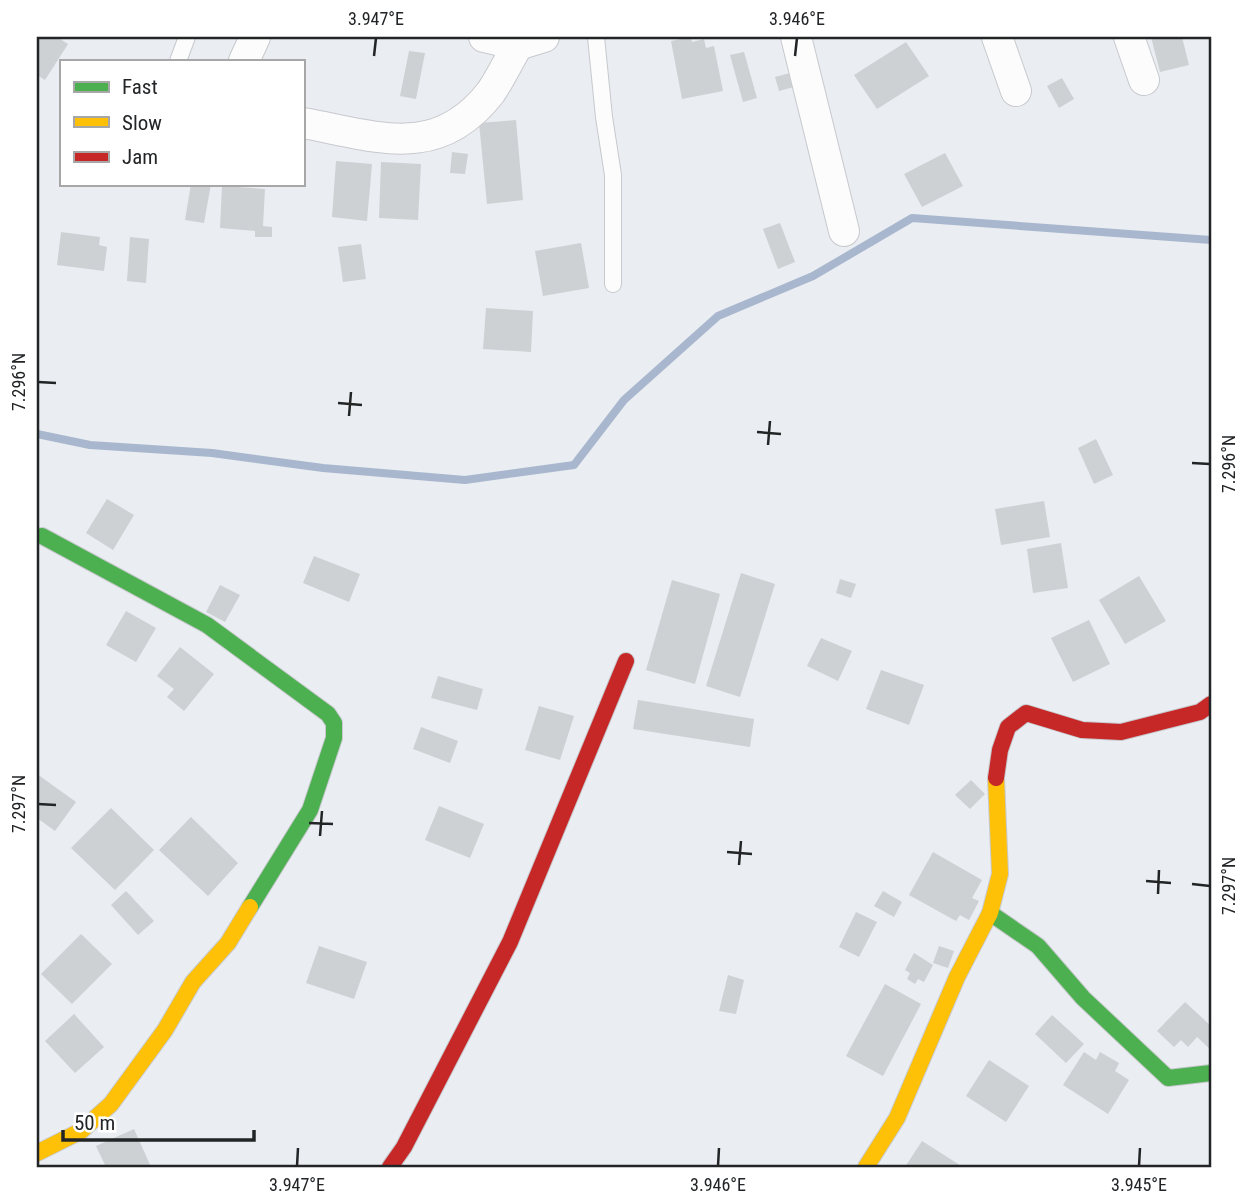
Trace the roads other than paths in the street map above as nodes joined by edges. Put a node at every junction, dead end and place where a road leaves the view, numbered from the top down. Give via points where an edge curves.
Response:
1 (187, 37) edge
2 (255, 37) edge
3 (484, 37) edge
4 (596, 37) edge
5 (796, 37) edge
6 (997, 37) edge
7 (1129, 37) edge
8 (526, 39) edge
9 (178, 60) edge
10 (244, 60) edge
11 (1144, 80) dead end
12 (1016, 91) dead end
13 (304, 123) edge
14 (844, 231) dead end
15 (613, 284) dead end
16 (42, 536) dead end
17 (626, 661) dead end
18 (1211, 704) edge
19 (990, 913) junction
20 (1211, 1073) edge
21 (37, 1153) edge
22 (390, 1167) edge
23 (866, 1167) edge

1 - 9 lane
2 - 10 street
3 - 8 street
4 - 15 lane via 613,175
5 - 14 street
6 - 12 street
7 - 11 street
8 - 13 street via 490,92 454,128 408,141
16 - 21 street via 207,625 328,714 334,723 334,738 310,810 228,943 193,982 111,1104 81,1131
17 - 22 street via 510,942
18 - 19 street via 1200,712 1121,732 1082,730 1026,713 1008,727 995,786 1000,874
19 - 20 street via 1038,946 1083,998 1168,1078
19 - 23 street via 957,977 897,1118

